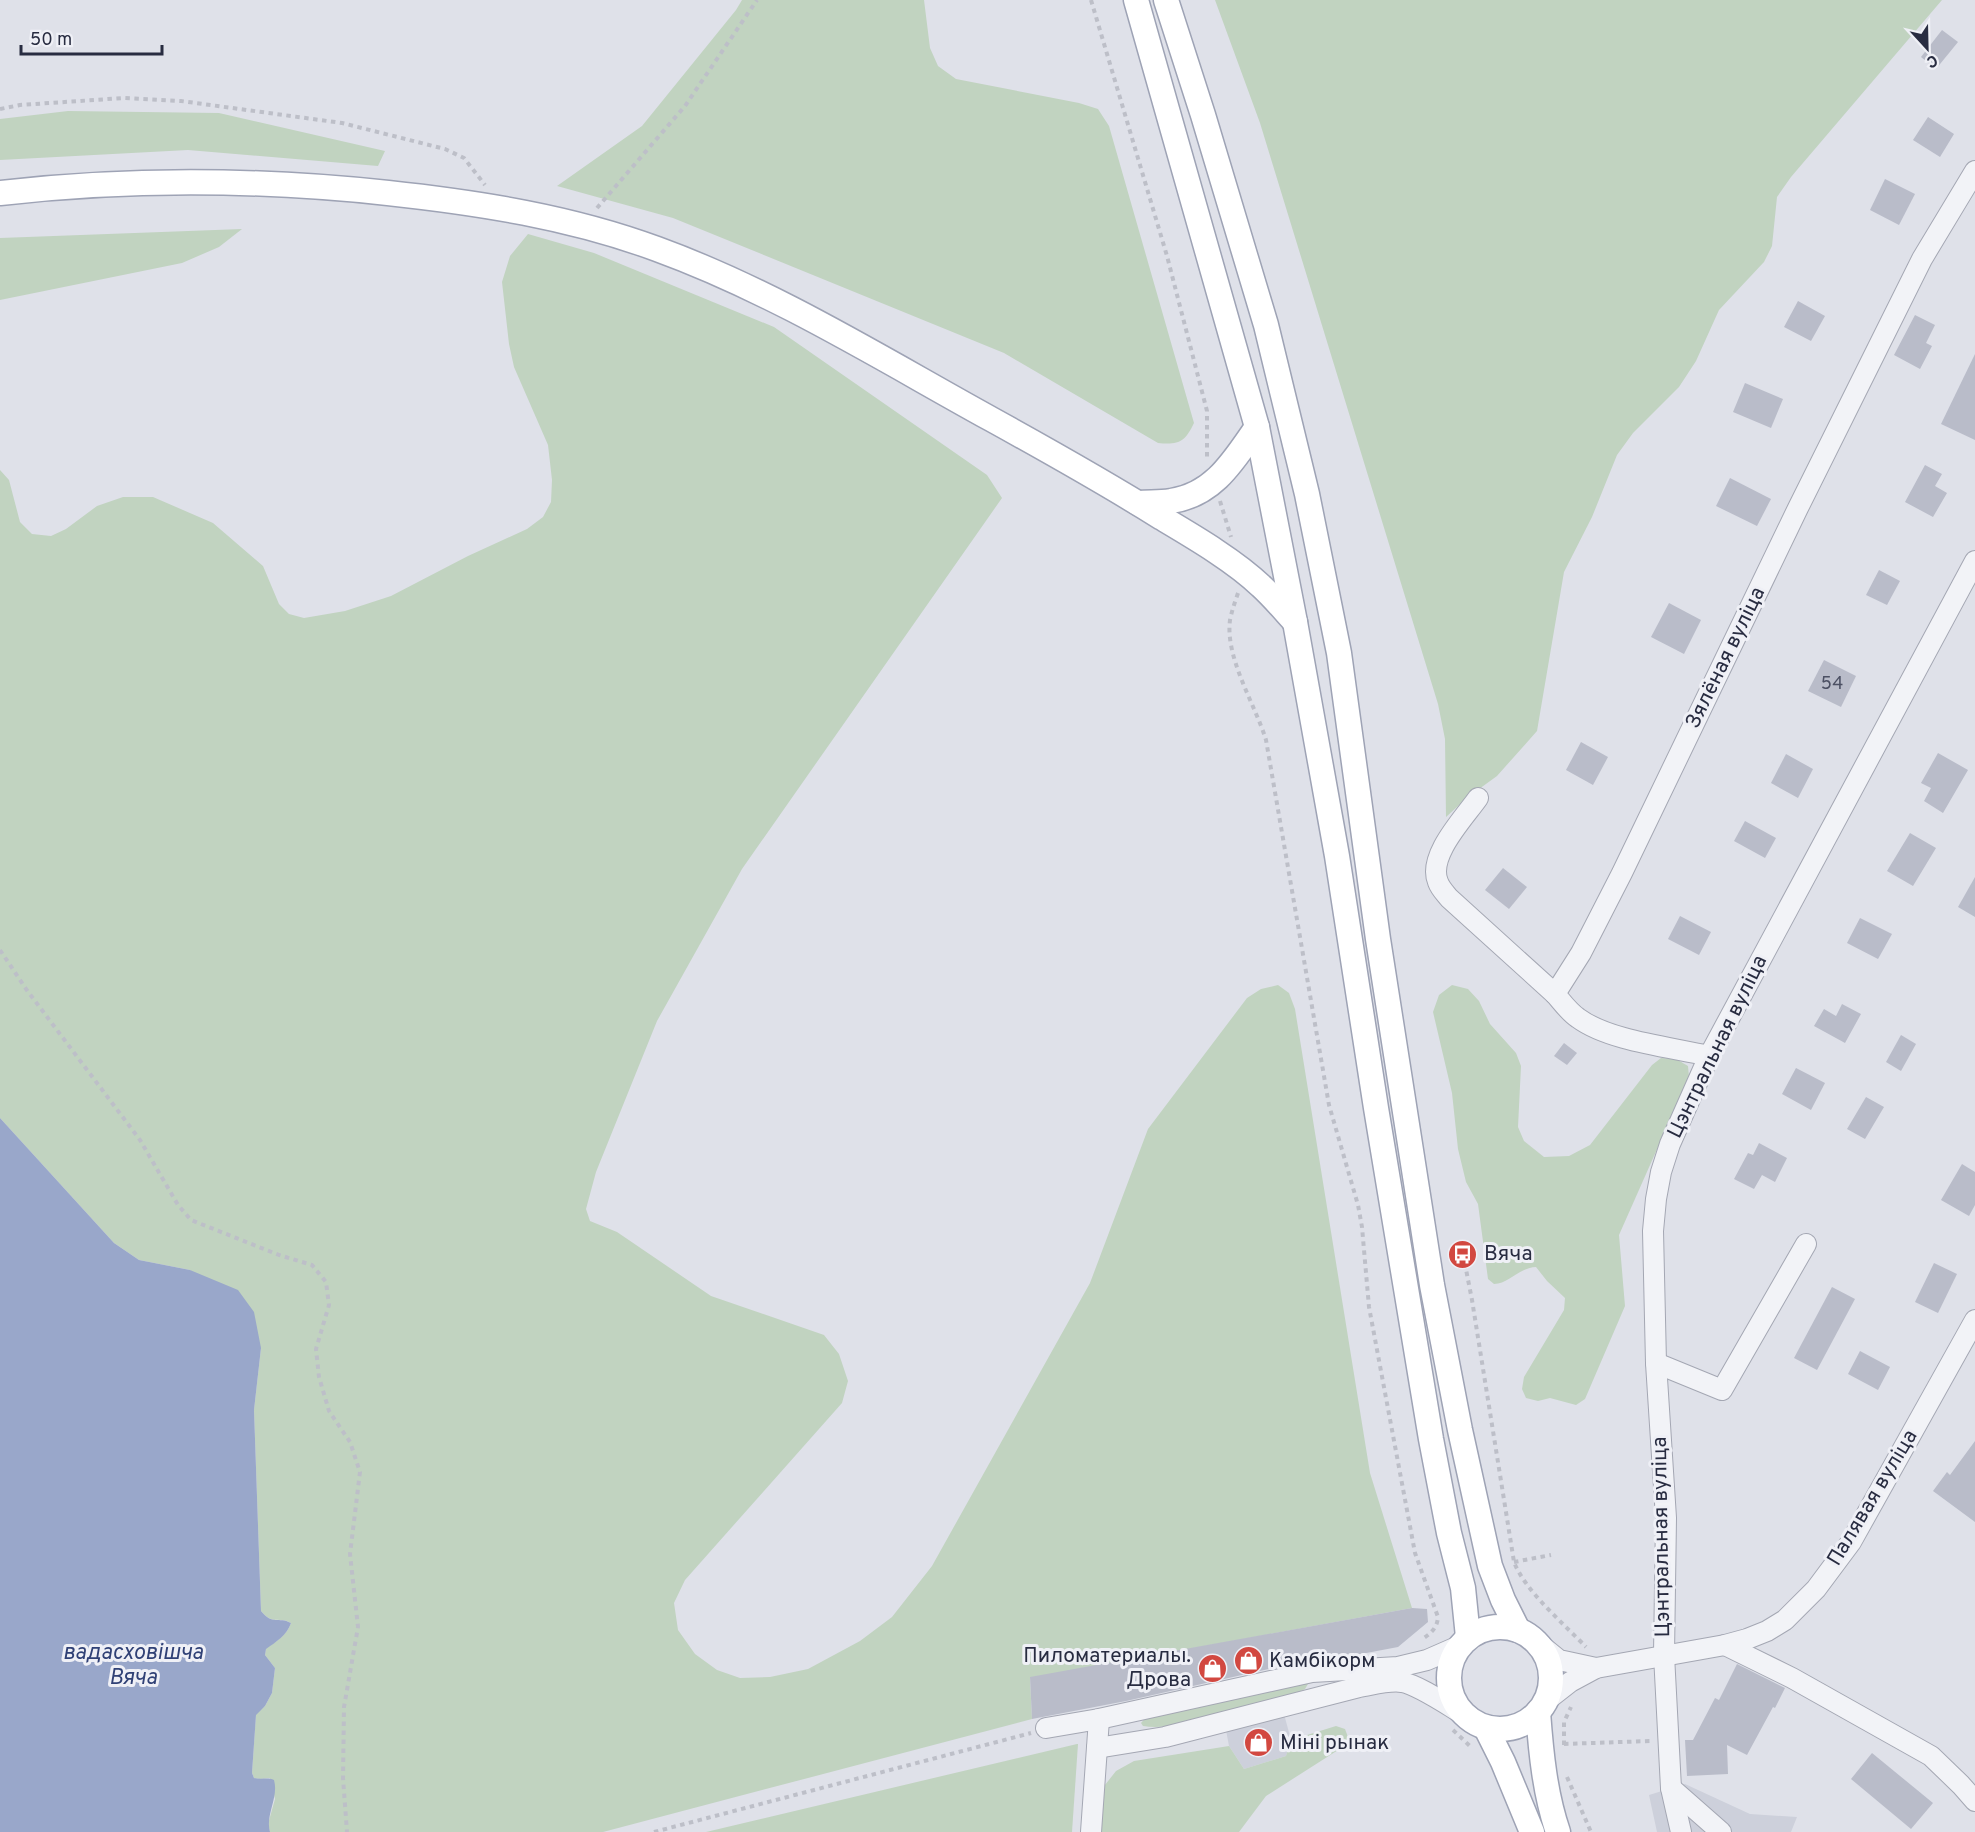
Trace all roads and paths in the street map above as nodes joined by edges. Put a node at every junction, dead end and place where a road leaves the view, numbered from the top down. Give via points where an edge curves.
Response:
1 (757, 0) edge
2 (1091, 0) edge
3 (1136, 0) edge
4 (1166, 0) edge
5 (0, 109) edge
6 (1975, 171) edge
7 (0, 193) edge
8 (497, 207) junction
9 (582, 225) junction
10 (1257, 427) junction
11 (1214, 483) junction
12 (1138, 503) junction
13 (1232, 538) dead end
14 (1975, 561) edge
15 (1243, 572) junction
16 (1295, 622) junction
17 (1478, 798) dead end
18 (0, 950) edge
19 (1555, 994) junction
20 (1709, 1056) junction
21 (1806, 1244) dead end
22 (1463, 1254) dead end
23 (1975, 1320) edge
24 (1656, 1363) junction
25 (1551, 1555) dead end
26 (1525, 1634) junction
27 (1419, 1642) dead end
28 (1464, 1642) junction
29 (1725, 1645) junction
30 (1664, 1655) junction
31 (1596, 1668) junction
32 (1543, 1706) junction
33 (1461, 1713) junction
34 (1099, 1719) junction
35 (1046, 1728) joint
36 (1486, 1728) junction
37 (1669, 1740) junction
38 (1097, 1748) junction
39 (1565, 1755) dead end
40 (1566, 1766) dead end
41 (1671, 1788) junction
42 (1975, 1801) edge
43 (346, 1832) edge
44 (654, 1832) edge
45 (1091, 1832) edge
46 (1532, 1832) edge
47 (1558, 1832) edge
48 (1591, 1832) edge
49 (1681, 1832) edge
50 (1721, 1832) edge

1 - 9 path via 685,106
2 - 11 path via 1167,256 1207,411 1207,465
3 - 10 main road
4 - 26 main road via 1266,325 1307,494 1339,653 1378,939 1432,1285 1490,1566 1503,1600
5 - 8 path via 124,98 181,101 342,123 445,149 464,158
6 - 19 street, Зялёная вуліца via 1922,260 1622,873
7 - 8 main road via 56,186 223,181 314,185
8 - 9 main road
9 - 12 main road via 656,249 753,289
10 - 11 main road
10 - 16 main road
11 - 12 main road via 1192,496
11 - 13 path
12 - 15 main road
14 - 20 street, Цэнтральная вуліца
15 - 16 main road
15 - 27 path via 1230,635 1240,675 1266,740 1329,1105 1362,1227 1369,1307 1414,1553 1438,1617 1433,1632
16 - 28 main road via 1337,856 1429,1427 1463,1588
17 - 19 street via 1441,850 1436,869 1438,883 1449,898
18 - 43 path via 140,1140 191,1220 312,1265 326,1282 328,1305 316,1349 319,1377 329,1411 350,1442 360,1472 350,1554 358,1627 344,1707
19 - 20 street via 1576,1017 1591,1026 1618,1036
20 - 24 street, Цэнтральная вуліца via 1670,1144 1656,1199
21 - 24 street via 1722,1390
22 - 25 path via 1514,1562
23 - 29 street, Палявая вуліца via 1834,1566 1785,1620 1767,1631
24 - 30 street, Цэнтральная вуліца via 1666,1518
26 - 28 main road via 1492,1627
26 - 31 street via 1559,1660
26 - 32 main road via 1544,1651 1550,1666 1551,1684
28 - 33 main road via 1452,1659 1448,1680 1453,1701
28 - 34 street via 1427,1660 1398,1667 1312,1672
29 - 30 street, Палявая вуліца
29 - 42 street via 1931,1756
30 - 31 street, Палявая вуліца
30 - 37 street, Цэнтральная вуліца
31 - 32 street via 1570,1682
32 - 36 main road via 1523,1724 1505,1730
32 - 47 main road via 1543,1760
33 - 36 main road
33 - 38 street via 1402,1682 1359,1687 1165,1737
34 - 35 street
34 - 38 street
35 - 44 path
36 - 46 main road
37 - 39 path via 1564,1744
37 - 41 street, Цэнтральная вуліца
38 - 45 street
40 - 48 path
41 - 49 street, Цэнтральная вуліца
41 - 50 street

